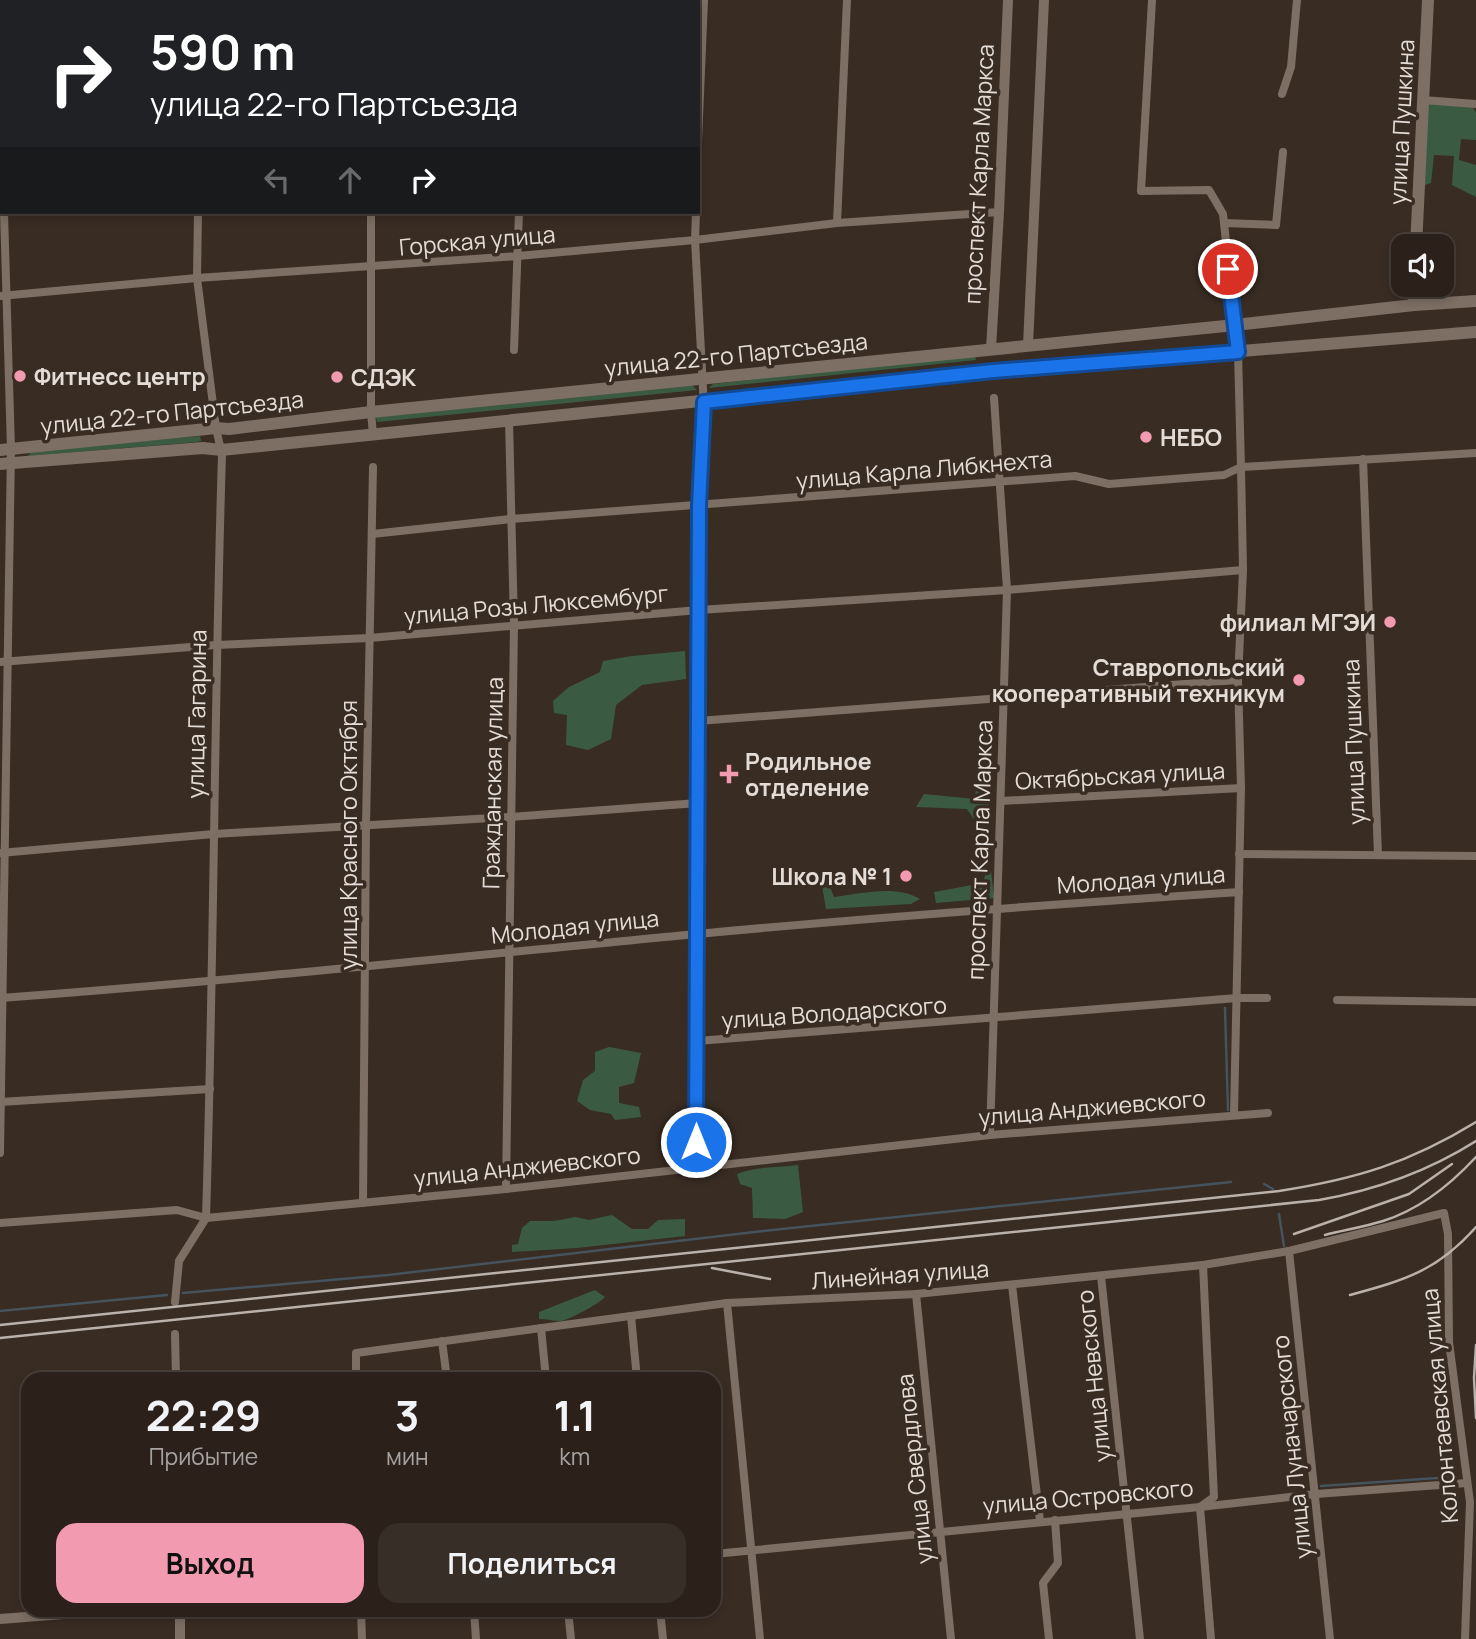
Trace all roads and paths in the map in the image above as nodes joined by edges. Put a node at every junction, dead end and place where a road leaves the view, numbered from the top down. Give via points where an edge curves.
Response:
1 (704, 0) edge
2 (848, 0) edge
3 (1007, 0) edge
4 (1044, 0) edge
5 (1152, 0) edge
6 (1297, 0) edge
7 (1428, 0) edge
8 (700, 94) edge
9 (1282, 94) dead end
10 (1423, 100) junction
11 (1476, 104) edge
12 (1283, 152) dead end
13 (999, 212) junction
14 (4, 214) edge
15 (198, 214) edge
16 (371, 214) edge
17 (519, 214) edge
18 (696, 214) edge
19 (837, 223) junction
20 (1224, 223) junction
21 (1417, 234) edge
22 (695, 240) junction
23 (517, 257) junction
24 (370, 267) junction
25 (197, 278) junction
26 (3, 296) edge
27 (1414, 297) edge
28 (1476, 301) edge
29 (1414, 304) junction
30 (1235, 325) junction
31 (1476, 332) edge
32 (1028, 345) junction
33 (991, 349) junction
34 (513, 350) dead end
35 (1238, 352) junction
36 (701, 379) junction
37 (994, 398) dead end
38 (704, 402) junction
39 (371, 412) junction
40 (509, 420) junction
41 (216, 428) junction
42 (373, 435) junction
43 (5, 449) edge
44 (221, 450) junction
45 (1476, 453) edge
46 (1363, 459) junction
47 (5, 464) edge
48 (373, 467) dead end
49 (1241, 467) junction
50 (999, 484) junction
51 (699, 506) junction
52 (511, 519) junction
53 (372, 534) junction
54 (1243, 570) junction
55 (1006, 590) junction
56 (699, 610) junction
57 (514, 625) junction
58 (369, 638) junction
59 (216, 645) junction
60 (5, 662) edge
61 (1238, 680) junction
62 (1004, 696) junction
63 (698, 721) junction
64 (1241, 788) junction
65 (1001, 801) junction
66 (698, 803) junction
67 (510, 817) junction
68 (366, 825) junction
69 (214, 834) junction
70 (2, 853) edge
71 (1239, 854) junction
72 (1378, 855) junction
73 (1476, 856) edge
74 (1239, 892) junction
75 (999, 908) junction
76 (697, 934) junction
77 (508, 953) junction
78 (367, 965) junction
79 (213, 981) junction
80 (2, 997) edge
81 (1237, 998) junction
82 (1267, 998) dead end
83 (1337, 1000) dead end
84 (1476, 1002) edge
85 (994, 1018) junction
86 (697, 1041) junction
87 (210, 1088) junction
88 (0, 1102) edge
89 (1268, 1113) dead end
90 (1234, 1114) junction
91 (990, 1136) junction
92 (0, 1153) edge
93 (696, 1167) junction
94 (506, 1189) junction
95 (363, 1203) junction
96 (1444, 1213) joint
97 (206, 1218) junction
98 (0, 1223) edge
99 (1289, 1251) junction
100 (1203, 1265) junction
101 (1101, 1276) junction
102 (1013, 1285) junction
103 (916, 1294) junction
104 (175, 1302) dead end
105 (727, 1303) junction
106 (631, 1316) junction
107 (541, 1328) junction
108 (175, 1334) dead end
109 (442, 1341) junction
110 (176, 1372) edge
111 (356, 1372) edge
112 (445, 1372) edge
113 (545, 1372) edge
114 (636, 1372) edge
115 (1467, 1483) junction
116 (1316, 1494) junction
117 (1200, 1507) junction
118 (1127, 1513) junction
119 (1055, 1520) junction
120 (1040, 1521) junction
121 (940, 1531) junction
122 (750, 1550) junction
123 (721, 1553) edge
124 (25, 1617) edge
125 (180, 1617) edge
126 (361, 1617) edge
127 (474, 1617) edge
128 (569, 1617) edge
129 (661, 1617) edge
130 (0, 1619) edge
131 (180, 1639) edge
132 (362, 1639) edge
133 (475, 1639) edge
134 (571, 1639) edge
135 (663, 1639) edge
136 (760, 1639) edge
137 (951, 1639) edge
138 (1049, 1639) edge
139 (1140, 1639) edge
140 (1211, 1639) edge
141 (1330, 1639) edge
142 (1465, 1639) edge

1 - 8 street
2 - 19 street
3 - 13 street, проспект Карла Маркса
4 - 32 street
5 - 20 street via 1141,191 1209,190
6 - 9 street via 1291,67
7 - 10 main road, улица Пушкина
10 - 11 street
10 - 21 main road, улица Пушкина
12 - 20 street via 1276,225
13 - 19 street, Горская улица
13 - 33 street, проспект Карла Маркса
14 - 26 street
15 - 25 street, улица Гагарина
16 - 24 street
17 - 23 street
18 - 22 street
19 - 22 street, Горская улица
20 - 30 street
22 - 23 street, Горская улица
22 - 36 street
23 - 24 street, Горская улица
23 - 34 street
24 - 25 street, Горская улица
24 - 39 street
25 - 26 street, Горская улица
25 - 41 street, улица Гагарина
26 - 43 street
27 - 29 main road
28 - 29 main road, улица 22-го Партсъезда
29 - 30 main road, улица 22-го Партсъезда
30 - 32 main road, улица 22-го Партсъезда
30 - 35 street
31 - 35 main road, улица 22-го Партсъезда
32 - 33 main road, улица 22-го Партсъезда
33 - 36 main road, улица 22-го Партсъезда
35 - 38 main road, улица 22-го Партсъезда via 993,371
35 - 49 street
36 - 38 street
36 - 39 main road, улица 22-го Партсъезда
37 - 50 street, проспект Карла Маркса
38 - 40 main road, улица 22-го Партсъезда
38 - 51 street
39 - 41 main road, улица 22-го Партсъезда
39 - 42 street
40 - 42 main road, улица 22-го Партсъезда
40 - 52 street, Гражданская улица
41 - 43 main road, улица 22-го Партсъезда
41 - 44 street, улица Гагарина
42 - 44 main road, улица 22-го Партсъезда
43 - 47 street
44 - 47 main road, улица 22-го Партсъезда
44 - 59 street, улица Гагарина
45 - 46 street, улица Карла Либкнехта
46 - 49 street, улица Карла Либкнехта
46 - 72 street, улица Пушкина
47 - 60 street
48 - 53 street, улица Красного Октября
49 - 50 street, улица Карла Либкнехта via 1224,475 1110,484 1075,476
49 - 54 street
50 - 51 street, улица Карла Либкнехта
50 - 55 street, проспект Карла Маркса
51 - 52 street, улица Карла Либкнехта
51 - 56 street
52 - 53 street, улица Карла Либкнехта
52 - 57 street, Гражданская улица
53 - 58 street, улица Красного Октября
54 - 55 street, улица Розы Люксембург
54 - 61 street
55 - 56 street, улица Розы Люксембург
55 - 62 street, проспект Карла Маркса
56 - 57 street, улица Розы Люксембург
56 - 63 street
57 - 58 street, улица Розы Люксембург
57 - 67 street, Гражданская улица
58 - 59 street, улица Розы Люксембург
58 - 68 street, улица Красного Октября
59 - 60 street, улица Розы Люксембург
59 - 69 street, улица Гагарина
60 - 70 street
61 - 62 street
61 - 64 street
62 - 63 street
62 - 65 street, проспект Карла Маркса
63 - 66 street
64 - 65 street, Октябрьская улица
64 - 71 street
65 - 75 street, проспект Карла Маркса
66 - 67 street
66 - 76 street
67 - 68 street
67 - 77 street, Гражданская улица
68 - 69 street
68 - 78 street, улица Красного Октября
69 - 70 street
69 - 79 street, улица Гагарина
70 - 80 street
71 - 72 street
71 - 74 street
72 - 73 street
74 - 75 street, Молодая улица
74 - 81 street
75 - 76 street, Молодая улица
75 - 85 street, проспект Карла Маркса
76 - 77 street, Молодая улица
76 - 86 street
77 - 78 street, Молодая улица
77 - 94 street, Гражданская улица
78 - 79 street, Молодая улица
78 - 95 street, улица Красного Октября
79 - 80 street, Молодая улица
79 - 87 street, улица Гагарина
80 - 88 street
81 - 82 street, улица Володарского
81 - 85 street, улица Володарского
81 - 90 street
83 - 84 street
85 - 86 street, улица Володарского
85 - 91 street, проспект Карла Маркса
86 - 93 street
87 - 88 street
87 - 97 street, улица Гагарина
88 - 92 street
89 - 90 street, улица Анджиевского
90 - 91 street, улица Анджиевского
91 - 93 street, улица Анджиевского
93 - 94 street, улица Анджиевского
94 - 95 street, улица Анджиевского
95 - 97 street, улица Анджиевского
96 - 99 street, Линейная улица
96 - 115 street, Колонтаевская улица via 1449,1342
97 - 98 street, улица Анджиевского via 177,1210
97 - 104 street via 179,1261
99 - 100 street, Линейная улица
99 - 116 street, улица Луначарского
100 - 101 street, Линейная улица
100 - 117 street via 1214,1497
101 - 102 street, Линейная улица
101 - 118 street, улица Невского
102 - 103 street, Линейная улица
102 - 120 street
103 - 105 street, Линейная улица
103 - 121 street, улица Свердлова
105 - 106 street, Линейная улица
105 - 122 street
106 - 107 street, Линейная улица
106 - 114 street
107 - 109 street, Линейная улица
107 - 113 street
108 - 110 street
109 - 111 street, Линейная улица via 356,1353
109 - 112 street
115 - 116 street, улица Островского
115 - 142 street, Колонтаевская улица
116 - 117 street, улица Островского
116 - 141 street, улица Луначарского
117 - 118 street, улица Островского
117 - 140 street
118 - 119 street, улица Островского
118 - 139 street, улица Невского
119 - 120 street, улица Островского
119 - 138 street via 1058,1563 1043,1583
120 - 121 street, улица Островского
121 - 122 street, улица Островского
121 - 137 street, улица Свердлова
122 - 123 street, улица Островского
122 - 136 street
124 - 130 street
125 - 131 street
126 - 132 street
127 - 133 street
128 - 134 street
129 - 135 street

